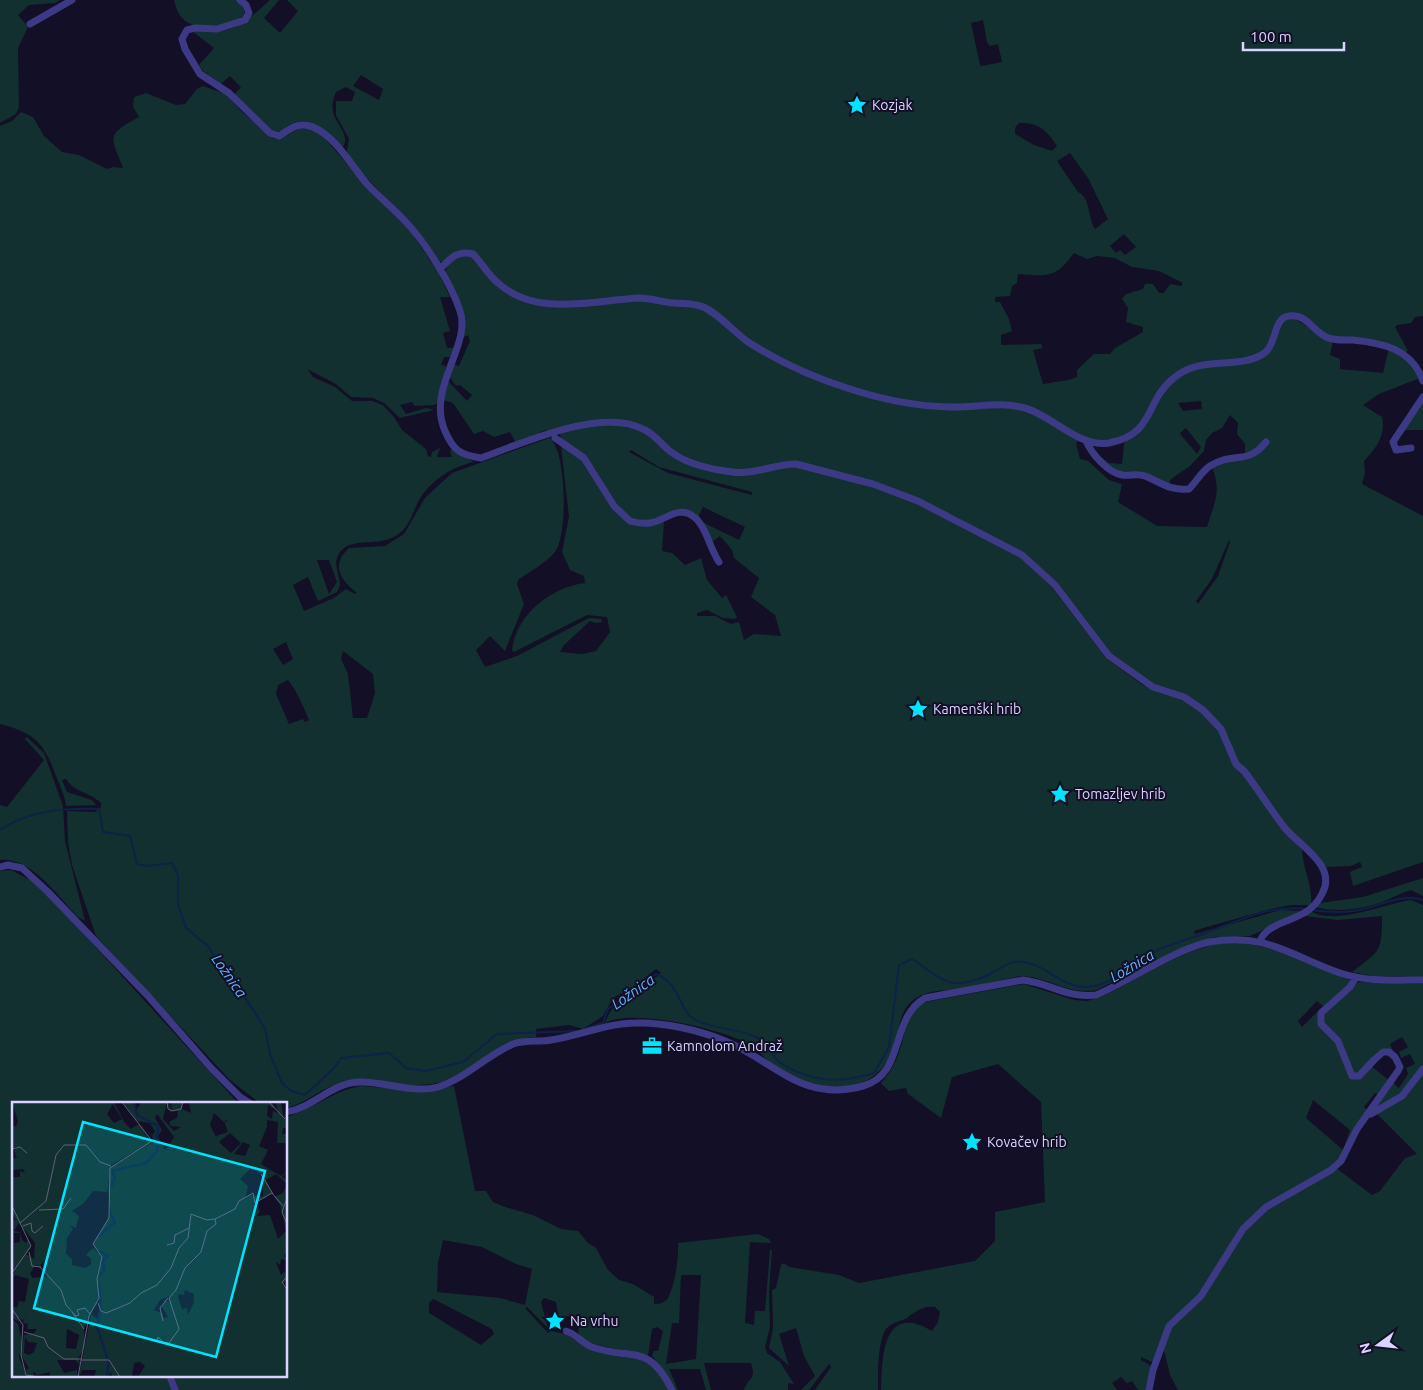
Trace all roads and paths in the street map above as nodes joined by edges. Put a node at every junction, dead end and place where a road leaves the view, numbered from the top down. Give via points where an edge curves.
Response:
1 (72, 0) edge
2 (240, 0) edge
3 (30, 24) dead end
4 (440, 270) junction
5 (1423, 381) edge
6 (1423, 397) edge
7 (555, 438) dead end
8 (1086, 441) junction
9 (1266, 442) dead end
10 (1411, 448) dead end
11 (719, 562) dead end
12 (0, 867) edge
13 (1260, 941) junction
14 (1356, 977) junction
15 (1423, 980) edge
16 (1423, 1070) edge
17 (248, 1102) edge
18 (288, 1112) edge
19 (1368, 1115) junction
20 (566, 1331) dead end
21 (171, 1378) edge
22 (175, 1390) edge
23 (672, 1390) edge
24 (1149, 1390) edge

1 - 3 street
2 - 4 street via 249,13 245,20 217,29 187,30 182,39 200,74 229,93 270,133 279,136 297,124 313,126 323,133 368,185 407,223
4 - 8 street via 453,256 462,252 473,254 497,283 540,303 565,305 644,298 702,306 745,340 779,361 845,388 906,405 952,407 992,404 1024,408 1045,416
4 - 13 street via 462,321 438,410 450,445 469,456 481,458 570,426 631,424 646,430 674,454 718,470 756,472 796,464 873,484 918,501 1022,555 1054,585 1109,656 1153,687 1184,697 1203,710 1221,729 1236,764 1285,828 1321,864 1326,881 1323,892 1309,909 1271,928
5 - 8 street via 1412,361 1402,352 1378,343 1330,339 1305,318 1284,317 1278,323 1271,348 1262,355 1187,369 1162,390 1141,428 1128,438 1106,443 1090,444
6 - 10 street via 1392,442 1396,450
7 - 11 street via 584,458 614,506 630,521 651,523 678,512 695,517
8 - 9 street via 1112,471 1141,475 1164,487 1184,490 1189,489 1210,466 1224,459 1255,454
12 - 17 street via 22,868 48,892 148,996 212,1069
13 - 14 street
13 - 18 street via 1227,940 1188,949 1096,995 1064,993 1023,980 925,998 915,1004 907,1015 890,1065 880,1079 848,1088 814,1088 778,1073 724,1040 676,1027 637,1022 514,1044 464,1076 434,1088 358,1082 340,1086 297,1110
14 - 15 street
14 - 19 street via 1320,1017 1321,1024 1338,1041 1352,1076 1362,1073 1383,1052 1389,1052 1398,1062 1398,1071
16 - 19 street via 1402,1096
19 - 24 street via 1357,1129 1345,1156 1331,1170 1266,1207 1243,1229 1201,1296 1169,1326
20 - 23 street via 591,1346 643,1356 659,1368
21 - 22 street

